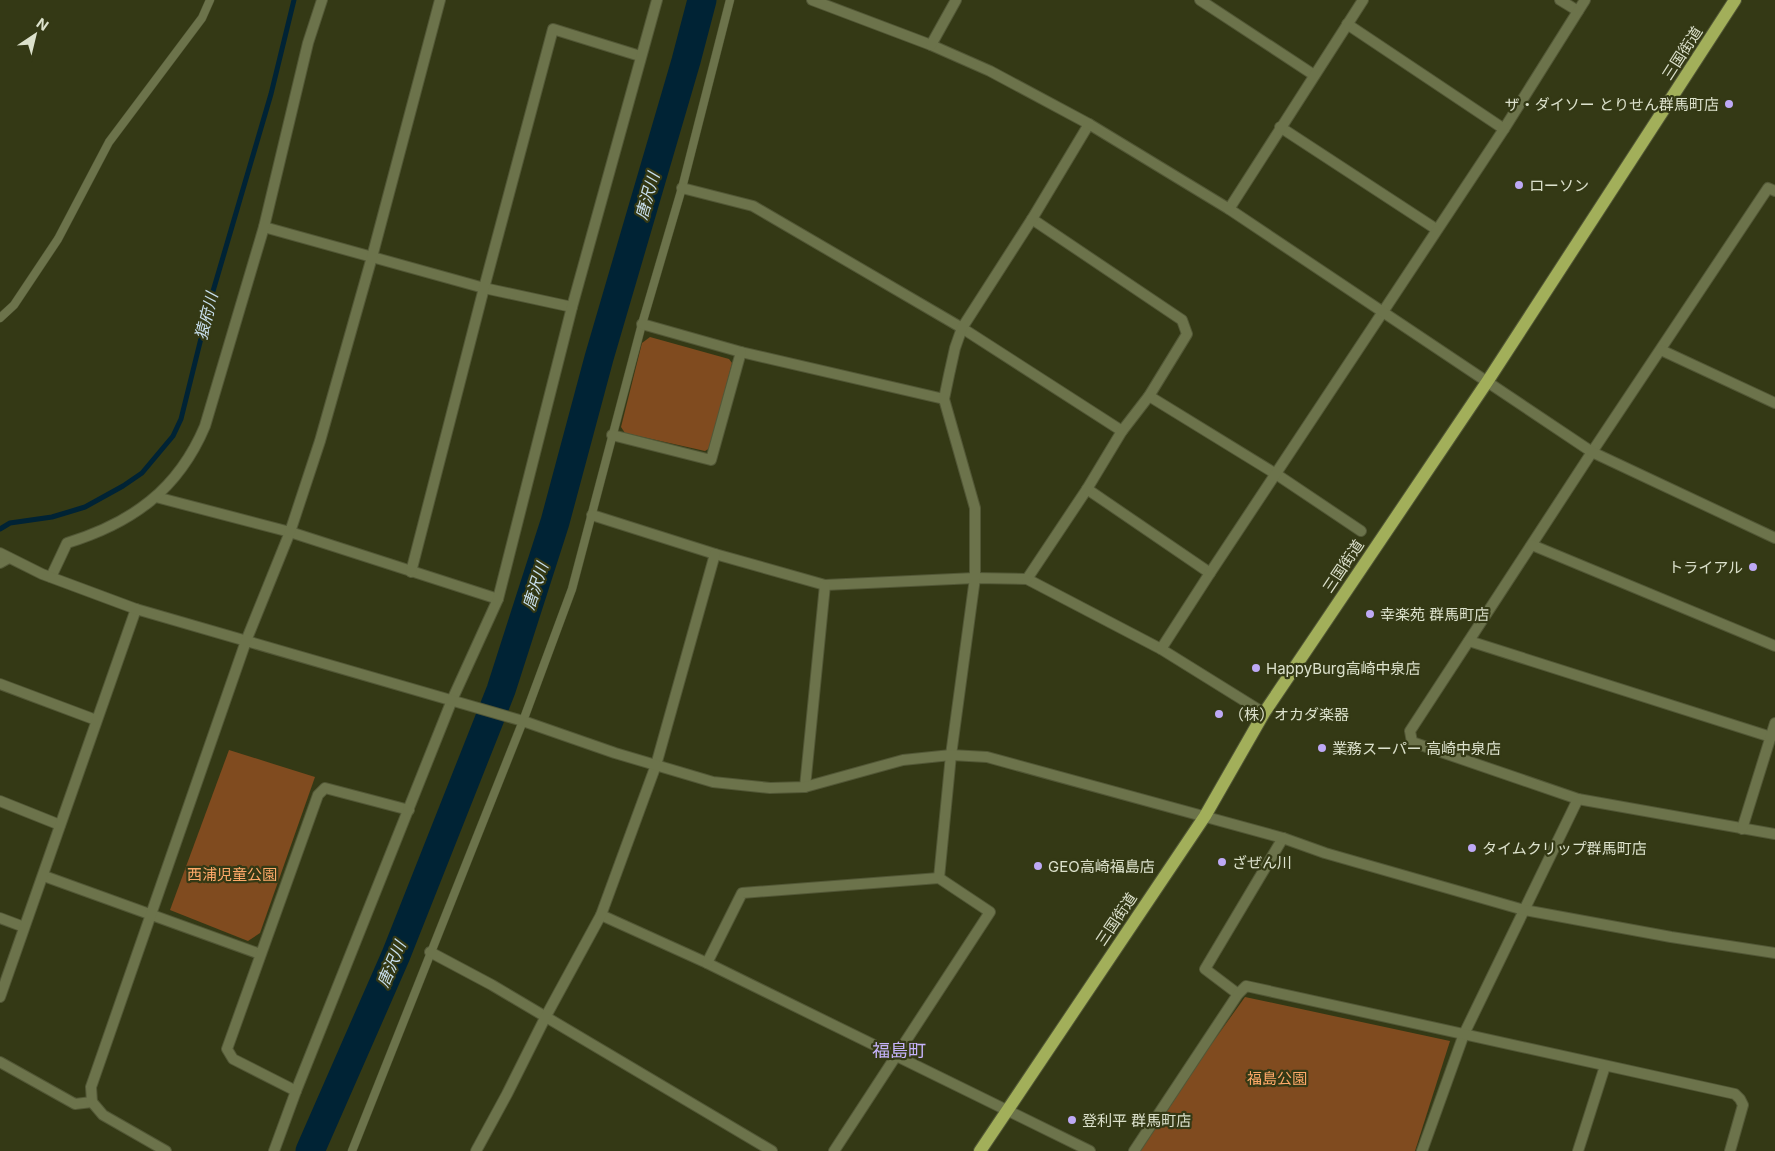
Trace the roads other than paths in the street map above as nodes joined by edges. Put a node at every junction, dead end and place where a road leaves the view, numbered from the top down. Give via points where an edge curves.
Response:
1 (210, 0) edge
2 (322, 0) edge
3 (440, 0) edge
4 (657, 0) edge
5 (730, 0) edge
6 (812, 0) edge
7 (956, 0) edge
8 (1200, 0) edge
9 (1363, 0) edge
10 (1560, 0) edge
11 (1585, 0) edge
12 (1735, 0) edge
13 (1578, 12) junction
14 (1347, 24) junction
15 (931, 45) junction
16 (640, 56) junction
17 (1314, 75) junction
18 (1089, 124) junction
19 (1280, 127) junction
20 (1504, 128) junction
21 (682, 188) junction
22 (1775, 191) edge
23 (1229, 209) junction
24 (1032, 219) junction
25 (264, 227) junction
26 (1436, 229) junction
27 (372, 258) junction
28 (484, 288) junction
29 (572, 307) junction
30 (1383, 313) junction
31 (0, 318) edge
32 (642, 324) junction
33 (962, 328) junction
34 (1661, 350) junction
35 (741, 352) junction
36 (1487, 382) junction
37 (1149, 396) junction
38 (944, 399) junction
39 (1775, 402) edge
40 (1122, 431) junction
41 (612, 435) junction
42 (1592, 452) junction
43 (1276, 474) junction
44 (1087, 489) junction
45 (156, 497) junction
46 (592, 515) junction
47 (1362, 531) dead end
48 (290, 532) junction
49 (1775, 538) edge
50 (1532, 545) junction
51 (715, 554) junction
52 (3, 558) edge
53 (411, 572) junction
54 (1210, 573) junction
55 (51, 577) junction
56 (975, 578) junction
57 (1027, 579) junction
58 (825, 585) junction
59 (498, 599) junction
60 (136, 609) junction
61 (246, 641) junction
62 (1469, 641) junction
63 (1775, 646) edge
64 (1161, 649) junction
65 (0, 684) edge
66 (456, 702) junction
67 (1264, 713) junction
68 (96, 720) junction
69 (520, 720) junction
70 (1775, 723) edge
71 (1770, 737) junction
72 (951, 755) junction
73 (656, 766) junction
74 (805, 787) junction
75 (1578, 799) junction
76 (0, 801) edge
77 (409, 810) junction
78 (1205, 816) junction
79 (60, 825) junction
80 (1742, 829) junction
81 (1775, 834) edge
82 (1283, 838) junction
83 (44, 876) junction
84 (939, 878) junction
85 (1524, 910) junction
86 (151, 914) junction
87 (602, 915) junction
88 (0, 918) edge
89 (24, 927) junction
90 (430, 952) junction
91 (1775, 953) edge
92 (260, 954) junction
93 (707, 963) junction
94 (1238, 994) junction
95 (0, 997) edge
96 (546, 1016) junction
97 (1464, 1034) junction
98 (895, 1056) junction
99 (0, 1062) edge
100 (1605, 1066) junction
101 (296, 1091) junction
102 (92, 1102) junction
103 (1006, 1110) junction
104 (166, 1151) edge
105 (274, 1151) edge
106 (352, 1151) edge
107 (476, 1151) edge
108 (772, 1151) edge
109 (834, 1151) edge
110 (980, 1151) edge
111 (1090, 1151) edge
112 (1134, 1151) edge
113 (1422, 1151) edge
114 (1578, 1151) edge
115 (1730, 1151) edge

1 - 31 lane via 202,18 109,142 58,239 14,305
2 - 25 street via 308,43
3 - 27 street
4 - 16 street
5 - 21 lane
6 - 15 street
7 - 15 street
8 - 17 street
9 - 14 street
10 - 13 street
11 - 13 street
12 - 36 main road, 三国街道
13 - 20 street
14 - 17 street
14 - 20 street
15 - 18 street via 990,71
16 - 28 street via 553,29
16 - 29 street
17 - 19 street
18 - 23 street
18 - 24 street
19 - 23 street
19 - 26 street
20 - 26 street
21 - 32 lane
21 - 33 street via 753,206
22 - 34 street via 1768,188
23 - 30 street
24 - 33 street
24 - 37 street via 1182,320 1187,334
25 - 27 street
25 - 45 street via 205,426 189,459
26 - 30 street
27 - 28 street
27 - 48 street via 320,441
28 - 29 street
28 - 53 street
29 - 59 street
30 - 36 street
30 - 43 street
32 - 35 street
32 - 41 lane
33 - 38 street
33 - 40 street
34 - 39 street
34 - 42 street
35 - 38 street
35 - 41 street via 712,460
36 - 42 street
36 - 67 main road, 三国街道
37 - 40 street
37 - 43 street
38 - 56 street via 975,508
40 - 44 street
41 - 46 lane
42 - 49 street
42 - 50 street
43 - 47 street
43 - 54 street
44 - 54 street
44 - 57 street
45 - 48 street
45 - 55 street via 114,525 67,543
46 - 51 street
46 - 69 lane via 572,588
48 - 53 street
48 - 61 street
50 - 62 street
50 - 63 street
51 - 58 street
51 - 73 street
52 - 55 street
53 - 59 street
54 - 64 street
55 - 60 street
56 - 57 street
56 - 58 street
56 - 72 street
57 - 64 street
58 - 74 street
59 - 66 street
60 - 61 street
60 - 68 street
61 - 66 street
61 - 86 street
62 - 71 street
62 - 75 street via 1410,731 1412,742
64 - 67 street
65 - 68 street
66 - 69 street
66 - 77 street
67 - 78 main road, 三国街道
68 - 79 street
69 - 73 street
69 - 90 lane
70 - 71 street
71 - 80 street
72 - 74 street via 903,760
72 - 78 street via 987,757
72 - 84 street
73 - 74 street via 713,782 770,788
73 - 87 street
75 - 80 street
75 - 85 street
76 - 79 street
77 - 92 street via 325,788 318,795
77 - 101 street
78 - 82 street
78 - 103 main road, 三国街道
79 - 83 street
80 - 81 street
82 - 85 street
82 - 94 street via 1205,969
83 - 86 street
83 - 89 street
84 - 93 street via 742,893
84 - 98 street via 990,912
85 - 91 street via 1671,938
85 - 97 street
86 - 92 street
86 - 102 street via 91,1087
87 - 93 street
87 - 96 street
88 - 89 street
89 - 95 street
90 - 96 street
90 - 106 lane
92 - 101 street via 227,1050 233,1059
93 - 98 street
94 - 97 street via 1246,986
94 - 112 street
96 - 107 street
96 - 108 street
97 - 100 street
97 - 113 street
98 - 103 street
98 - 109 street
99 - 102 street via 75,1104
100 - 114 street
100 - 115 street via 1735,1094 1743,1105
101 - 105 street
102 - 104 street via 103,1115
103 - 110 main road, 三国街道
103 - 111 street

